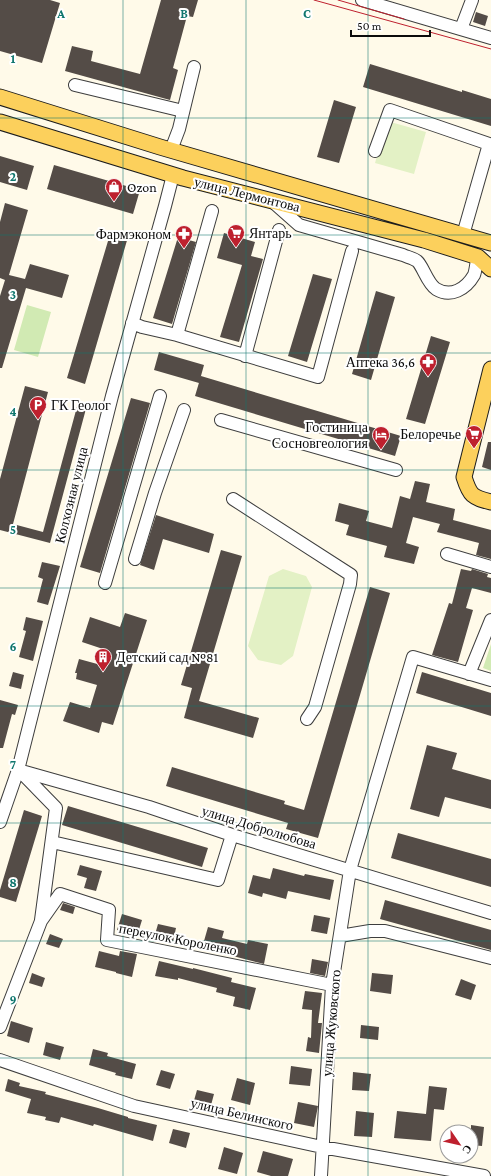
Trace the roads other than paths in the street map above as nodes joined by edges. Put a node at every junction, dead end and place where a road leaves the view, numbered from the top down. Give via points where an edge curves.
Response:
1 (362, 0) edge
2 (472, 0) edge
3 (462, 29) junction
4 (491, 38) edge
5 (194, 67) dead end
6 (75, 85) dead end
7 (0, 97) edge
8 (183, 111) junction
9 (0, 122) edge
10 (171, 150) junction
11 (375, 151) dead end
12 (173, 175) junction
13 (270, 200) junction
14 (212, 211) dead end
15 (429, 224) junction
16 (279, 230) dead end
17 (463, 235) junction
18 (424, 240) junction
19 (486, 241) edge
20 (352, 251) dead end
21 (478, 257) junction
22 (491, 269) edge
23 (132, 323) junction
24 (177, 335) junction
25 (245, 356) junction
26 (491, 369) edge
27 (160, 396) dead end
28 (488, 396) edge
29 (184, 410) dead end
30 (221, 420) dead end
31 (396, 470) dead end
32 (233, 499) dead end
33 (491, 502) edge
34 (447, 554) dead end
35 (135, 559) dead end
36 (491, 567) edge
37 (105, 583) dead end
38 (491, 620) edge
39 (469, 674) junction
40 (491, 680) edge
41 (307, 719) dead end
42 (18, 770) junction
43 (0, 822) edge
44 (232, 835) junction
45 (52, 842) junction
46 (350, 870) junction
47 (491, 913) edge
48 (41, 921) junction
49 (340, 936) junction
50 (491, 958) edge
51 (332, 985) junction
52 (0, 1026) edge
53 (0, 1060) edge
54 (322, 1147) junction
55 (321, 1176) edge
56 (484, 1176) edge

1 - 3 street
2 - 3 street
3 - 4 street
5 - 8 street
6 - 8 street
7 - 10 main road, улица Лермонтова
8 - 10 street
9 - 12 main road, улица Лермонтова
10 - 15 main road, улица Лермонтова
11 - 17 street via 390,110 489,144
12 - 13 main road, улица Лермонтова
12 - 23 street, Колхозная улица
13 - 18 main road, улица Лермонтова
13 - 21 street via 299,225 418,261 435,288 448,293 465,287 474,274
14 - 24 street
15 - 17 main road, улица Лермонтова
15 - 18 street via 433,229 432,234
16 - 25 street
17 - 19 main road, улица Лермонтова
18 - 21 main road, улица Лермонтова
19 - 21 main road
20 - 25 street via 318,377
21 - 22 main road, улица Лермонтова
23 - 24 street via 142,328
23 - 42 street, Колхозная улица via 70,558
24 - 25 street
26 - 28 main road
27 - 37 street
28 - 33 main road via 464,477 468,491 476,498
29 - 35 street
30 - 31 street
32 - 41 street via 351,574 315,707
34 - 36 street
38 - 39 street
39 - 40 street
39 - 46 street, улица Жуковского via 413,657
42 - 43 street, Колхозная улица
42 - 44 street, улица Добролюбова via 149,807
42 - 45 street via 56,808
44 - 45 street via 218,880
44 - 46 street, улица Добролюбова
45 - 48 street
46 - 47 street, улица Добролюбова
46 - 49 street, улица Жуковского
48 - 51 street, переулок Короленко via 60,894 109,910 107,940
48 - 52 street
49 - 50 street via 385,931
49 - 51 street, улица Жуковского
51 - 54 street, улица Жуковского
53 - 54 street, улица Белинского via 134,1106
54 - 55 street, улица Жуковского
54 - 56 street, улица Белинского

